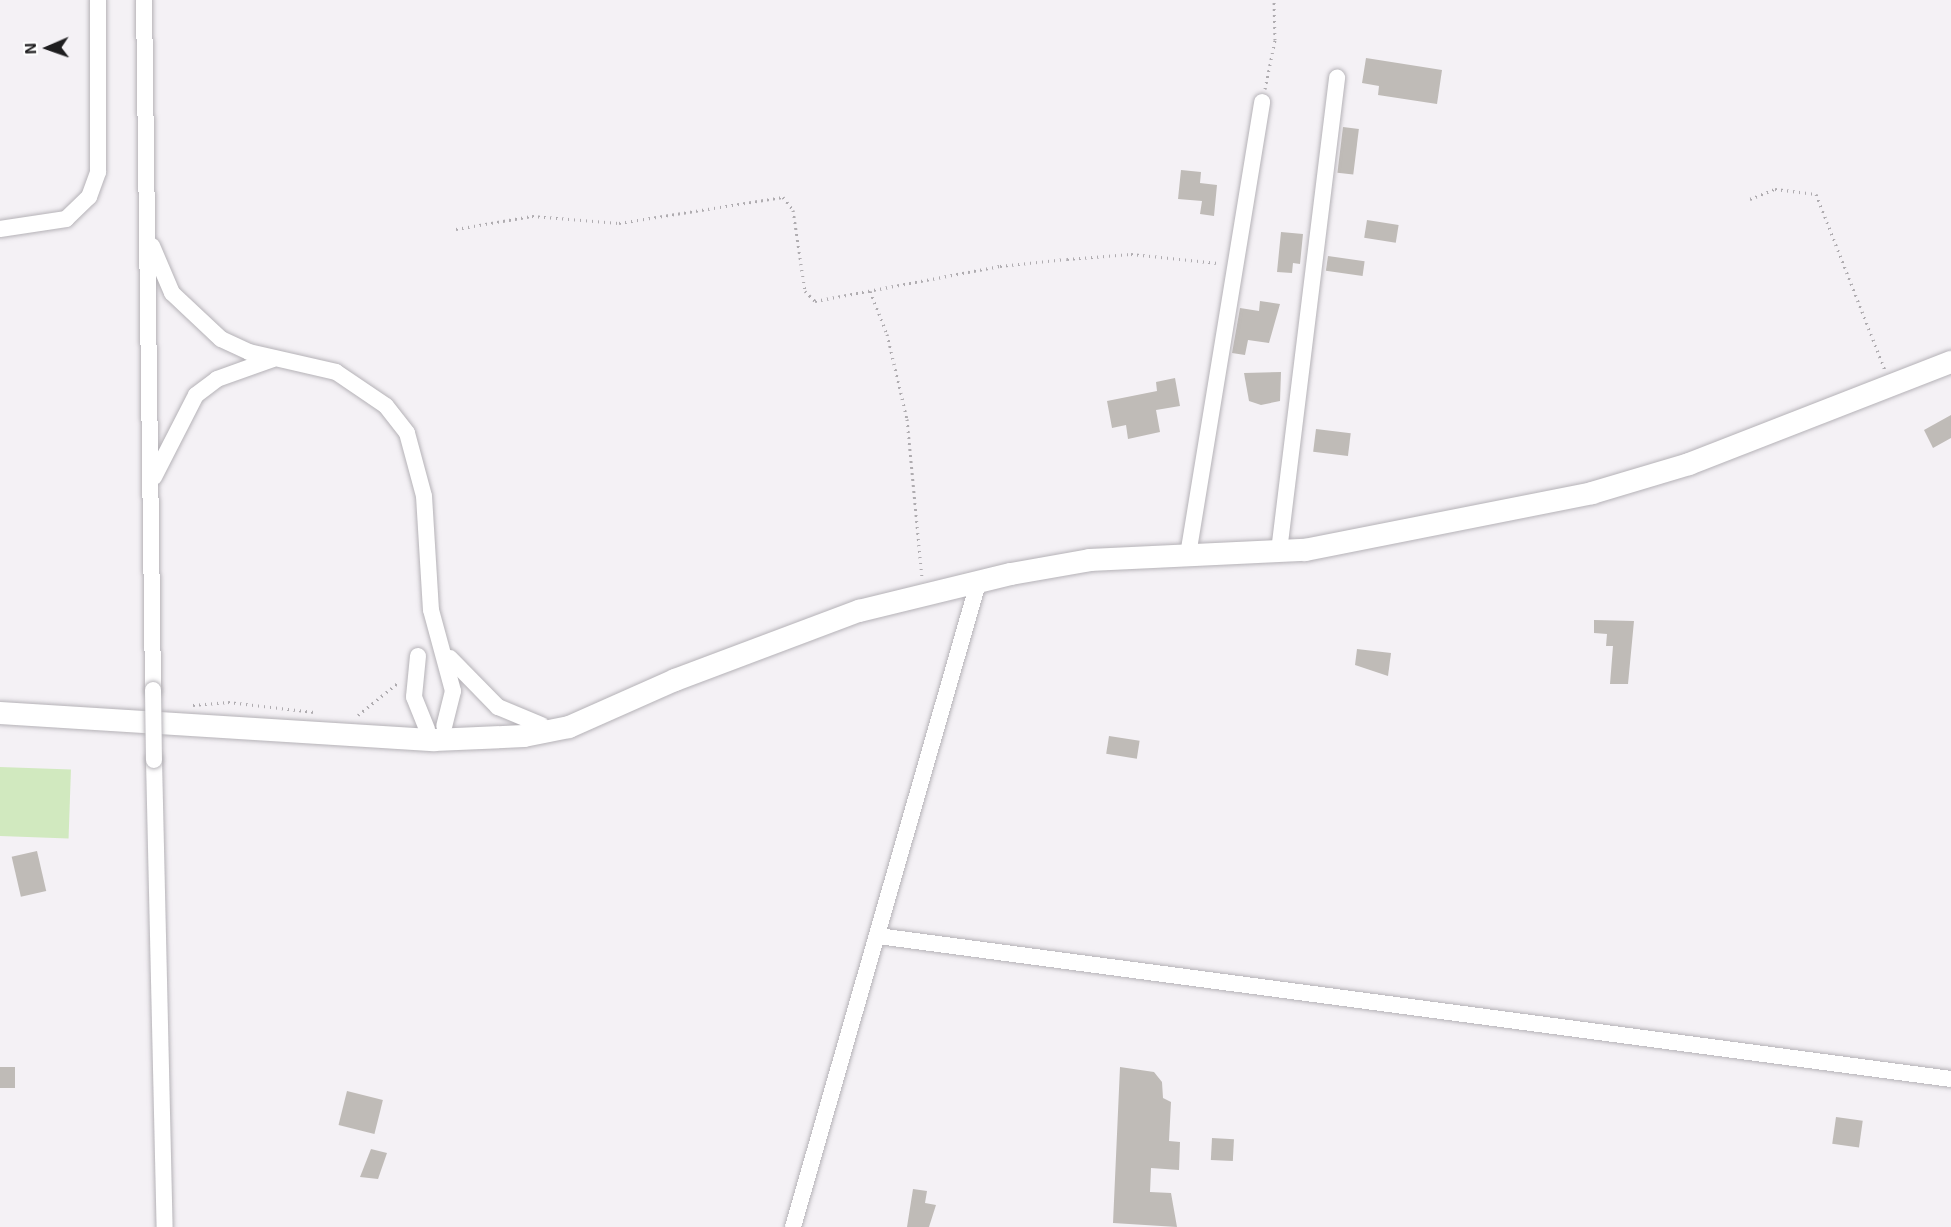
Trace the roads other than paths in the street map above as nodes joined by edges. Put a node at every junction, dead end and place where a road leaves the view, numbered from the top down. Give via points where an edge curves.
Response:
1 (98, 0) edge
2 (144, 0) edge
3 (1337, 78) dead end
4 (1262, 102) road end
5 (0, 230) edge
6 (148, 237) junction
7 (281, 357) junction
8 (1951, 362) edge
9 (150, 486) junction
10 (1279, 551) junction
11 (1188, 555) junction
12 (978, 583) junction
13 (443, 648) junction
14 (418, 656) road end
15 (0, 713) edge
16 (541, 725) dead end
17 (878, 936) junction
18 (1951, 1079) edge
19 (165, 1227) edge
20 (793, 1227) edge

1 - 5 street via 98,171 89,197 66,219
2 - 6 street
3 - 10 street
4 - 11 street
6 - 7 street via 172,292 194,319 249,352
6 - 9 street
7 - 9 street via 250,364 196,395 164,449
7 - 13 street via 310,362 363,387 407,433 424,496 431,610
8 - 10 main road via 1689,464 1592,494 1365,541
9 - 19 street, bridge
10 - 11 main road
11 - 12 main road via 1090,560
12 - 15 main road via 860,611 675,680 569,728 524,736 434,740
12 - 17 street
13 - 14 street via 453,691 435,728 414,697
13 - 16 street via 458,671 498,707
17 - 18 street
17 - 20 street

